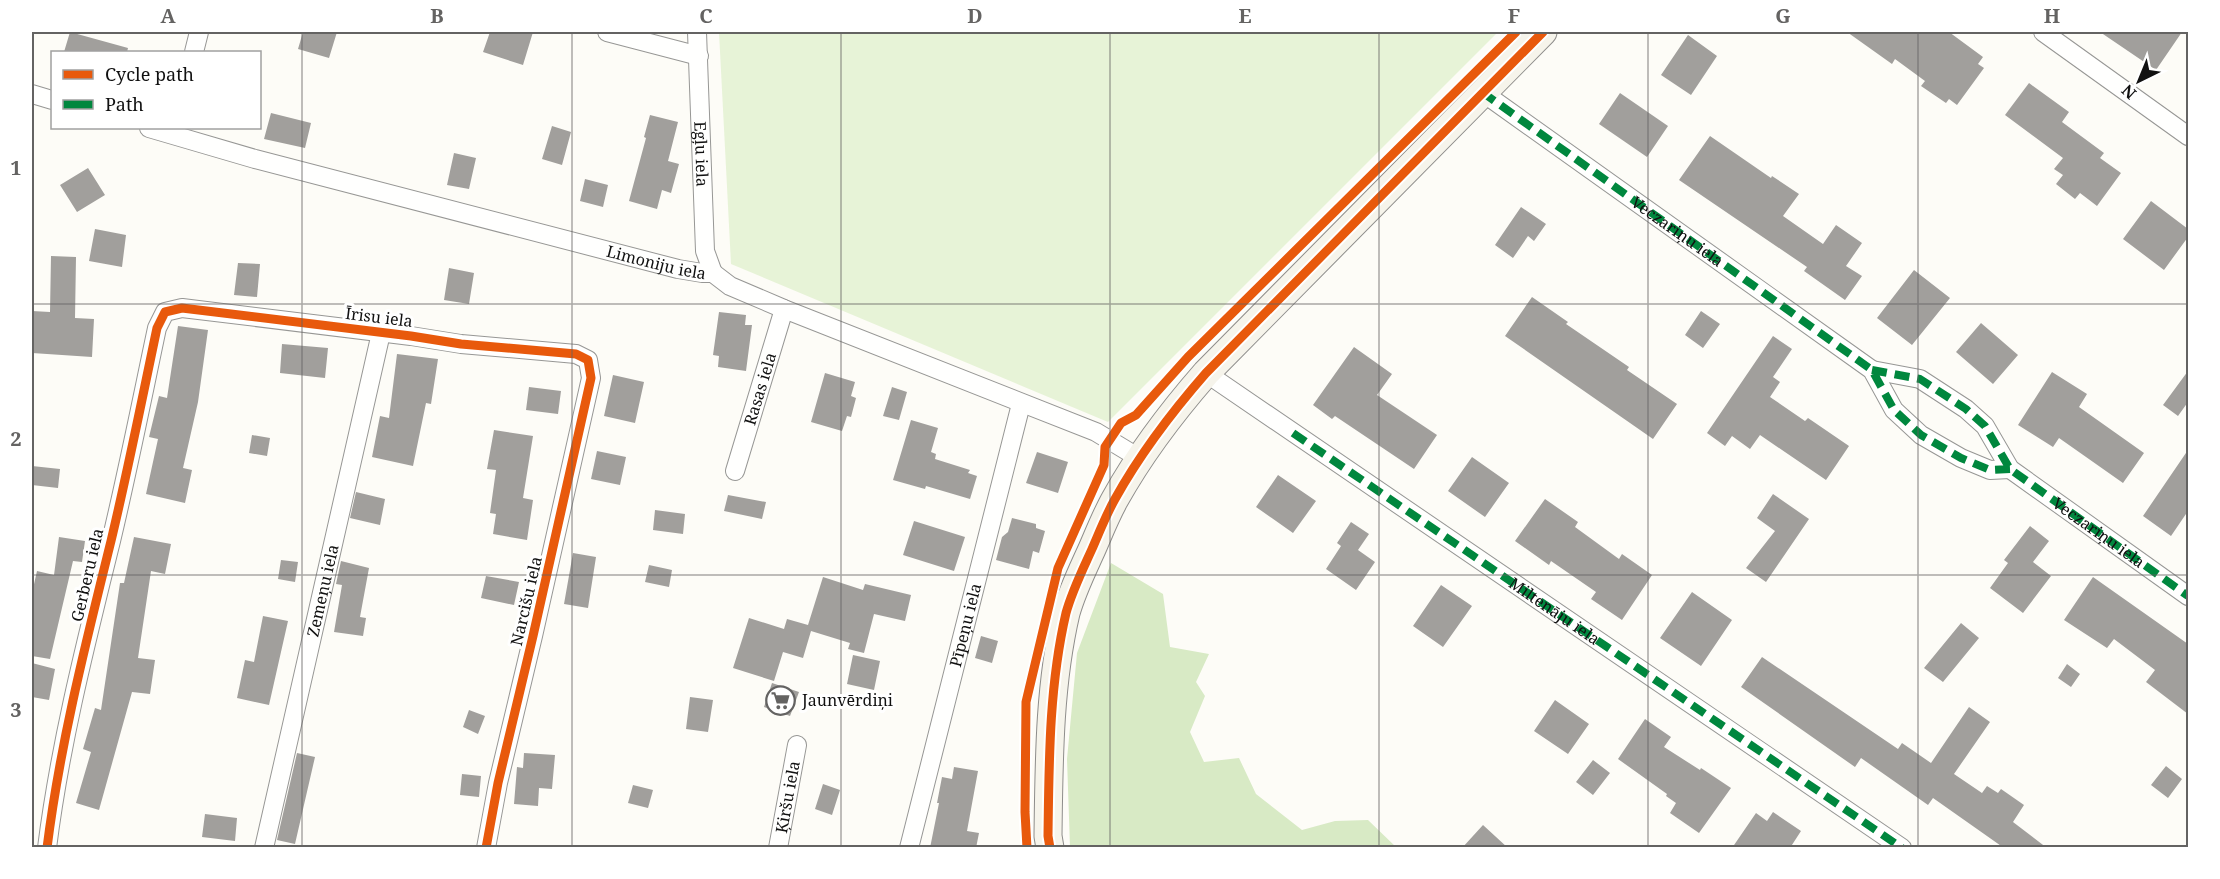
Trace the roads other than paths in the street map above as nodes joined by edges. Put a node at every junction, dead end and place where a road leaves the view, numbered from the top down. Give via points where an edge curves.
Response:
1 (199, 32) edge
2 (608, 32) edge
3 (697, 32) edge
4 (1543, 32) edge
5 (2043, 32) edge
6 (194, 51) edge
7 (699, 56) junction
8 (1482, 92) junction
9 (32, 94) edge
10 (51, 100) edge
11 (157, 129) edge
12 (173, 131) edge
13 (2188, 136) edge
14 (713, 273) junction
15 (784, 309) junction
16 (165, 312) joint
17 (381, 333) junction
18 (588, 360) joint
19 (1872, 370) junction
20 (1206, 374) junction
21 (1021, 404) junction
22 (1139, 458) junction
23 (2010, 469) junction
24 (735, 471) dead end
25 (2188, 596) edge
26 (797, 745) dead end
27 (47, 848) edge
28 (264, 848) edge
29 (486, 848) edge
30 (778, 848) edge
31 (909, 848) edge
32 (1050, 848) edge
33 (1902, 848) edge

1 - 6 street
2 - 7 street
3 - 7 street, Egļu iela
4 - 8 main road
5 - 13 street
7 - 14 street, Egļu iela via 705,251
8 - 19 street, Veczariņu iela
8 - 20 main road
9 - 10 street
11 - 12 street, Limoniju iela
12 - 14 street, Limoniju iela via 255,159 643,260
14 - 15 street, Limoniju iela via 730,286
15 - 21 street, Limoniju iela
15 - 24 street, Rasas iela
16 - 17 street, Īrisu iela via 182,309
16 - 27 street, Gerberu iela via 157,328 66,734
17 - 18 street, Īrisu iela via 576,354
17 - 28 street, Zemeņu iela
18 - 29 street, Narcišu iela via 591,378
19 - 23 street, Veczariņu iela via 1920,379 1966,409 1985,426
19 - 23 street, Veczariņu iela via 1894,410 1921,435 1990,470
20 - 22 main road
20 - 33 street, Miltenāju iela
21 - 22 street, Limoniju iela via 1096,432
21 - 31 street, Pīpeņu iela
22 - 32 main road via 1114,501 1067,611 1050,723
23 - 25 street, Veczariņu iela
26 - 30 street, Ķiršu iela

